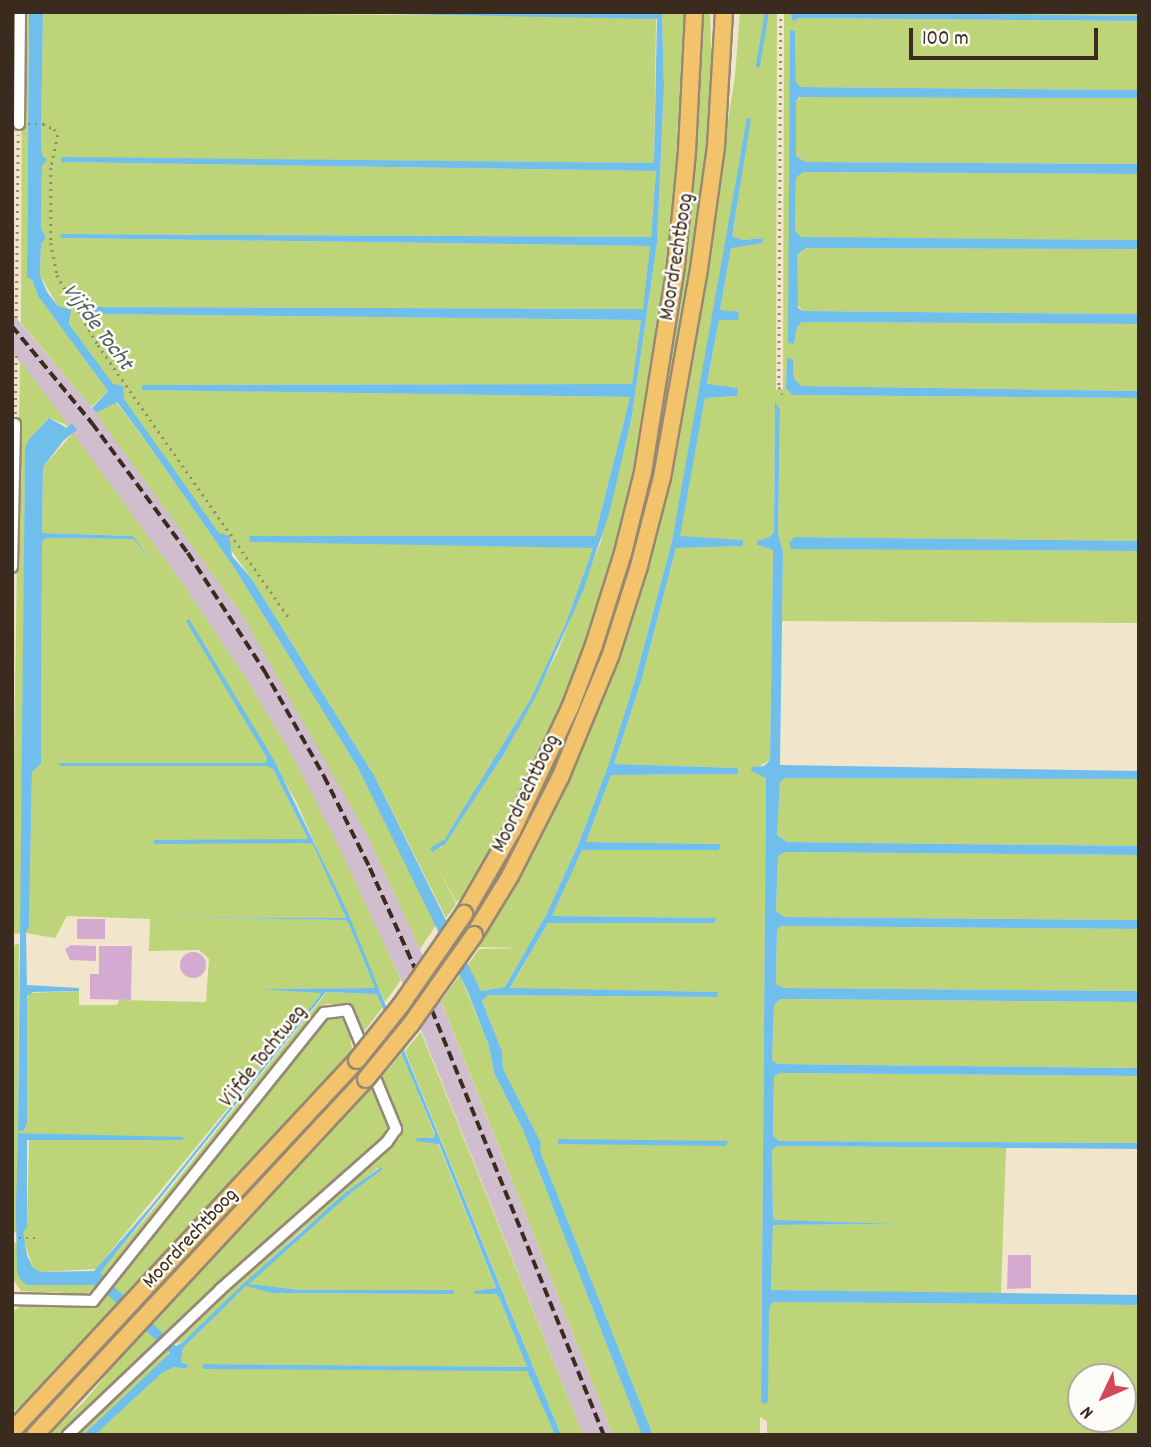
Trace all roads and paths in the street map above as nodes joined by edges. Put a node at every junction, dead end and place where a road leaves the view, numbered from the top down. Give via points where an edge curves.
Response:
1 (20, 12) edge
2 (694, 12) edge
3 (724, 12) edge
4 (781, 12) edge
5 (23, 124) junction
6 (15, 240) edge
7 (16, 317) dead end
8 (16, 355) dead end
9 (782, 394) dead end
10 (15, 424) joint
11 (12, 567) edge
12 (290, 619) dead end
13 (13, 1238) edge
14 (35, 1238) dead end
15 (12, 1299) edge
16 (12, 1431) edge
17 (35, 1435) edge
18 (68, 1435) edge

1 - 5 street
2 - 16 main road, Moordrechtboog, bridge via 688,151 676,266 643,472 594,645 513,831 464,914 357,1060
3 - 17 main road, Moordrechtboog, bridge via 719,113 701,256 662,477 611,653 560,778 510,876 411,1024 366,1079
4 - 9 path
5 - 6 path
5 - 12 path via 43,124 58,135 51,169 51,243 57,275 98,345
6 - 7 path
8 - 10 path
10 - 11 street
13 - 14 path
15 - 18 street, Vijfde Tochtweg via 93,1301 324,1013 347,1010 396,1129

